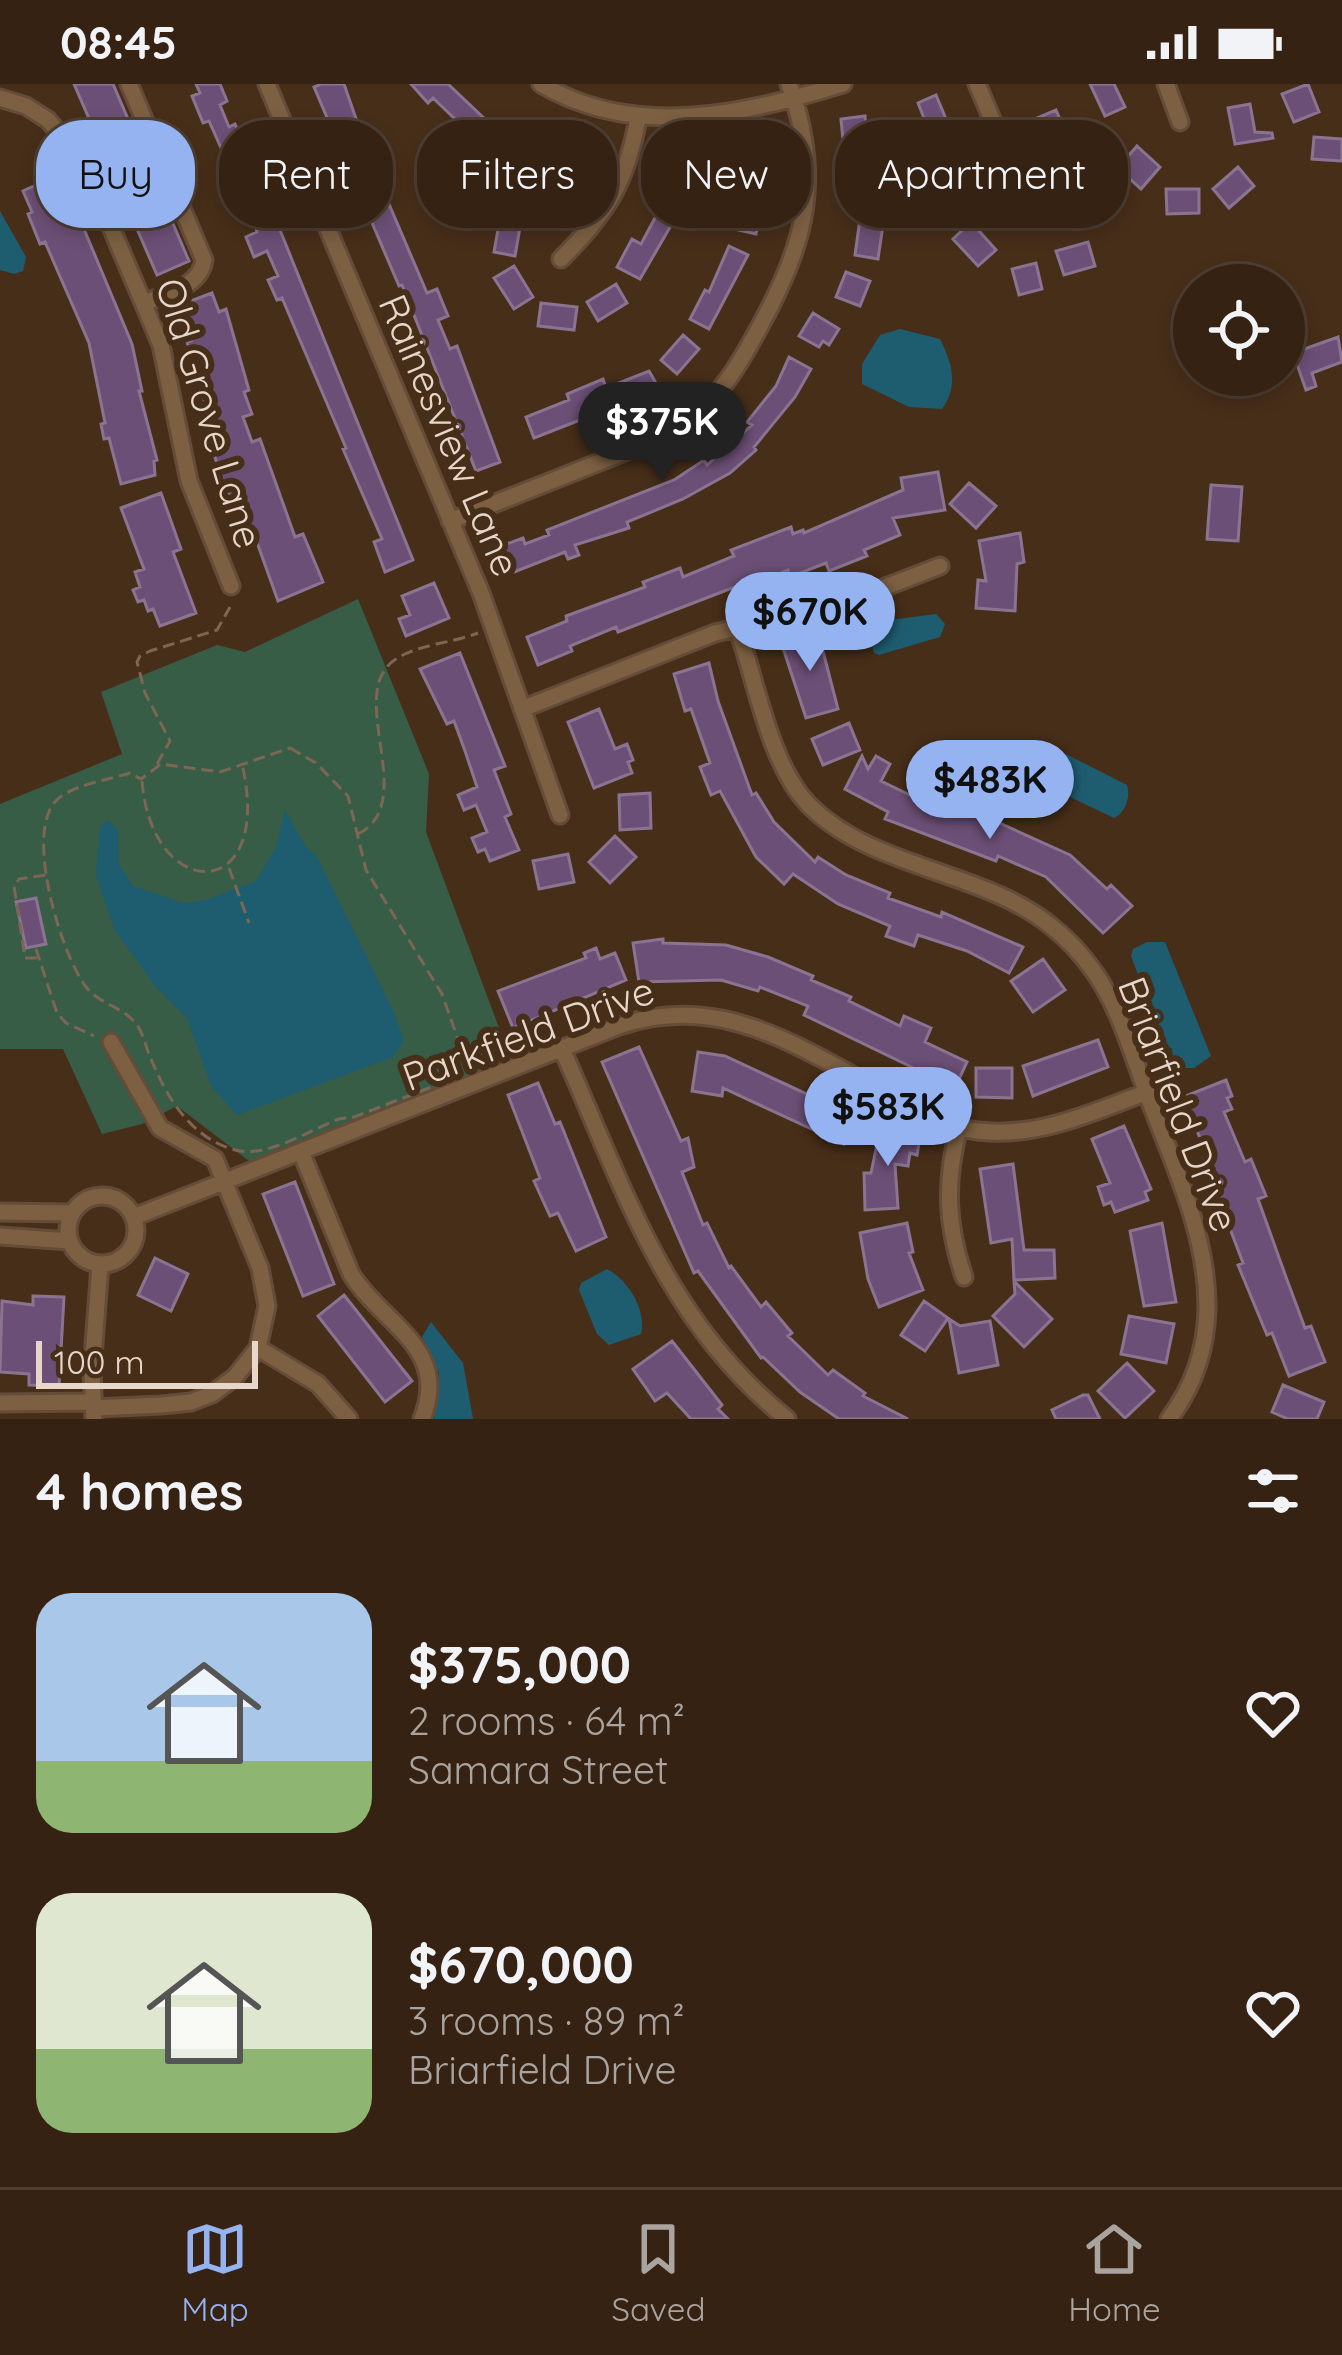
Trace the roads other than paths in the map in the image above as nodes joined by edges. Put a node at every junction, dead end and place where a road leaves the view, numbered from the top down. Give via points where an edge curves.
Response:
1 (129, 84) edge
2 (267, 84) edge
3 (541, 84) edge
4 (843, 84) edge
5 (977, 84) edge
6 (1166, 84) edge
7 (791, 91) edge
8 (0, 98) edge
9 (638, 118) junction
10 (992, 120) edge
11 (1180, 122) dead end
12 (561, 259) dead end
13 (145, 303) junction
14 (450, 521) junction
15 (940, 566) dead end
16 (231, 586) dead end
17 (737, 627) junction
18 (522, 709) junction
19 (560, 815) dead end
20 (111, 1042) road end
21 (562, 1049) junction
22 (1147, 1093) junction
23 (959, 1127) junction
24 (301, 1152) junction
25 (226, 1182) junction
26 (0, 1212) edge
27 (72, 1213) junction
28 (134, 1217) junction
29 (0, 1236) edge
30 (69, 1241) junction
31 (100, 1265) junction
32 (964, 1277) dead end
33 (258, 1348) junction
34 (0, 1403) edge
35 (94, 1410) edge
36 (349, 1419) edge
37 (422, 1419) edge
38 (787, 1419) edge
39 (1169, 1419) edge

1 - 13 street via 204,260 196,279
2 - 14 street, Rainesview Lane
3 - 9 street
4 - 7 street
5 - 10 street
6 - 11 street
7 - 9 street via 710,116
7 - 14 street via 808,158 801,236 762,323 717,393 653,440
8 - 13 street, Old Grove Lane via 36,112 72,144
9 - 12 street via 610,204
13 - 16 street, Old Grove Lane via 169,372 190,481
14 - 18 street, Rainesview Lane
15 - 17 street via 844,603
17 - 18 street
17 - 22 street, Briarfield Drive via 781,760 806,802 897,857 1001,895 1054,929 1095,973
18 - 19 street, Rainesview Lane
20 - 25 street via 160,1128 215,1160
21 - 23 street, Parkfield Drive via 642,1019 715,1015
21 - 24 street, Parkfield Drive
21 - 38 street via 670,1286 735,1374
22 - 23 street, Parkfield Drive via 1039,1130
22 - 39 street, Briarfield Drive via 1190,1210 1206,1288 1202,1355
23 - 32 street via 946,1200
24 - 25 street, Parkfield Drive
24 - 37 street via 352,1274 424,1358 431,1381
25 - 28 street, Parkfield Drive
25 - 33 street via 264,1281
26 - 27 street
27 - 28 street via 99,1196 120,1201
27 - 30 street
28 - 31 street via 129,1251
29 - 30 street
30 - 31 street
31 - 35 street
33 - 35 street via 202,1399
33 - 36 street via 318,1384
34 - 35 street

